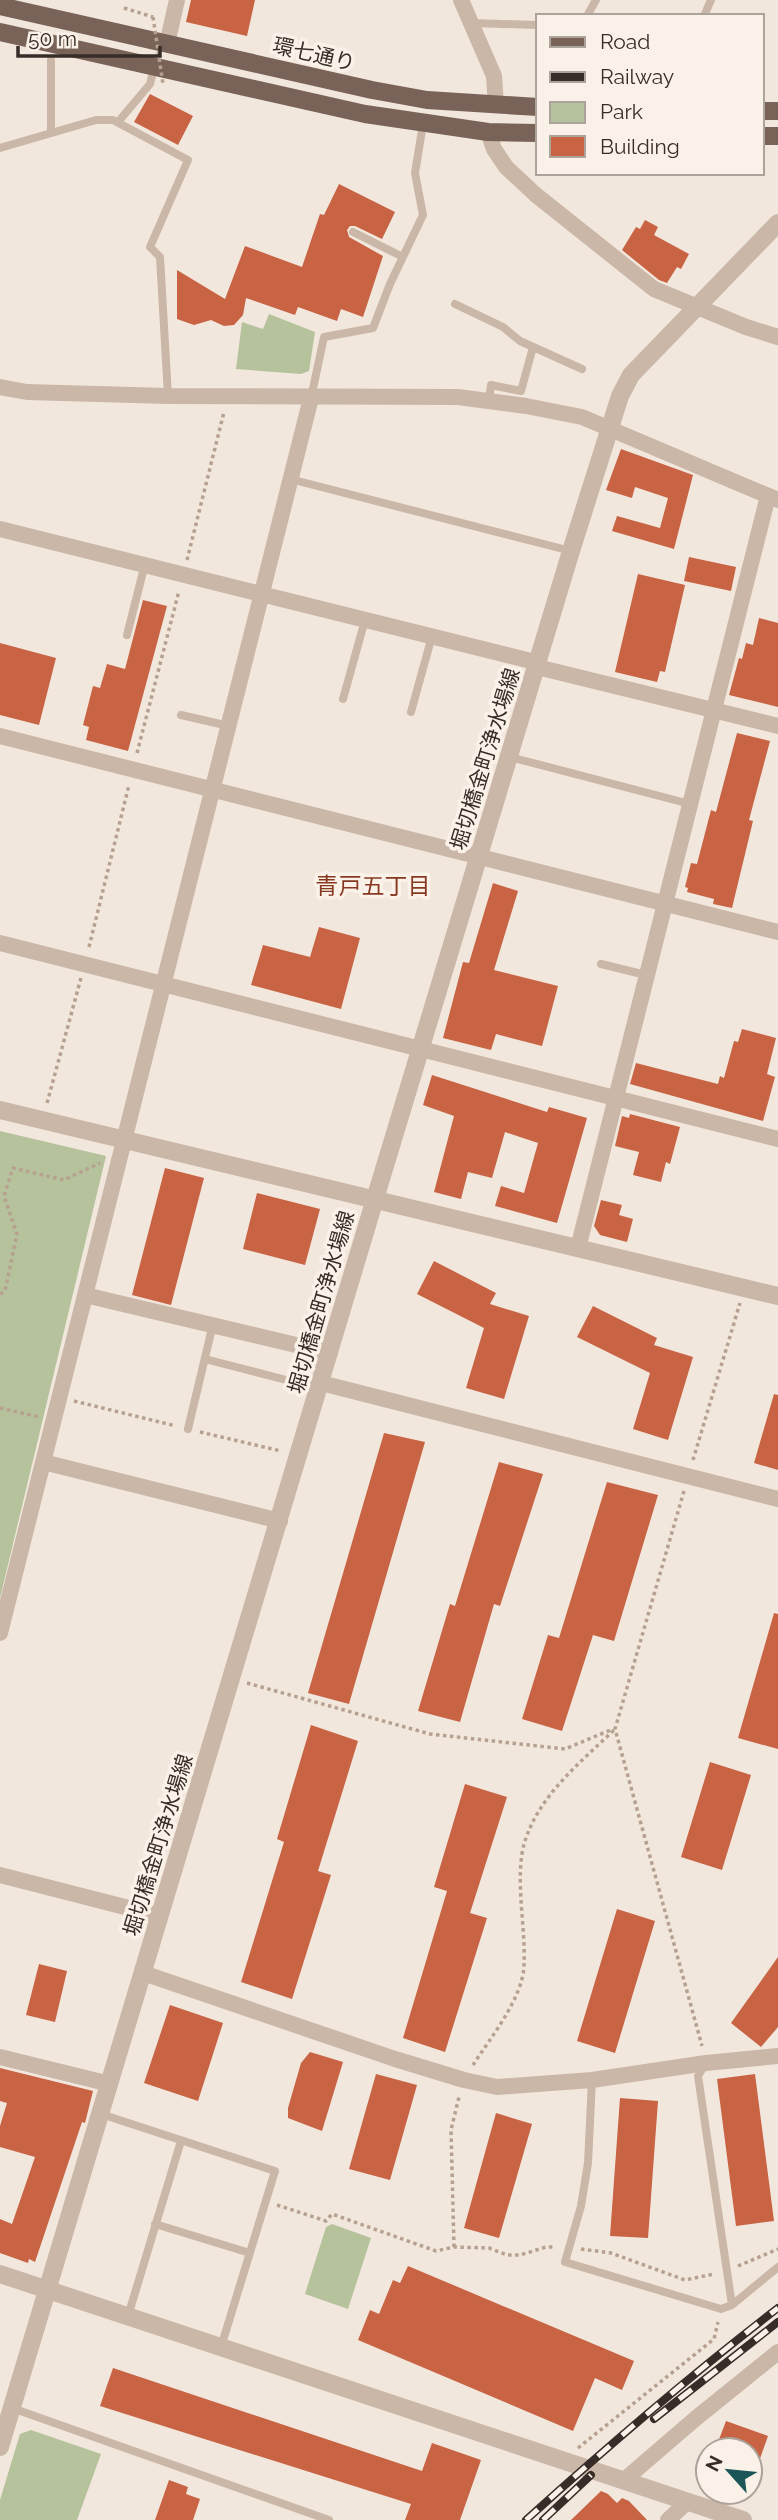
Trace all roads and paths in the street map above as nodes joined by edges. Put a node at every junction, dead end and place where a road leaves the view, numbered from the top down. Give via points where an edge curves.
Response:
1 (177, 0) edge
2 (461, 0) edge
3 (0, 6) edge
4 (124, 8) dead end
5 (471, 23) junction
6 (536, 25) edge
7 (0, 32) edge
8 (167, 44) junction
9 (51, 60) dead end
10 (154, 66) junction
11 (163, 84) dead end
12 (496, 105) junction
13 (536, 107) edge
14 (118, 122) junction
15 (423, 124) junction
16 (488, 132) junction
17 (51, 133) junction
18 (536, 133) edge
19 (0, 148) edge
20 (778, 223) edge
21 (353, 232) dead end
22 (403, 257) junction
23 (455, 304) dead end
24 (696, 307) junction
25 (778, 337) edge
26 (533, 346) junction
27 (582, 369) dead end
28 (0, 387) edge
29 (168, 396) junction
30 (311, 398) junction
31 (489, 401) junction
32 (610, 428) junction
33 (290, 479) junction
34 (773, 498) edge
35 (0, 528) edge
36 (571, 551) junction
37 (145, 564) junction
38 (262, 594) junction
39 (365, 620) junction
40 (127, 635) dead end
41 (432, 636) junction
42 (538, 665) junction
43 (344, 699) dead end
44 (714, 710) junction
45 (411, 712) dead end
46 (181, 715) dead end
47 (229, 726) junction
48 (778, 726) edge
49 (0, 736) edge
50 (509, 757) junction
51 (213, 789) junction
52 (690, 804) junction
53 (480, 857) junction
54 (666, 903) junction
55 (778, 932) edge
56 (0, 943) edge
57 (601, 964) dead end
58 (646, 975) junction
59 (164, 984) junction
60 (421, 1049) junction
61 (615, 1098) junction
62 (0, 1110) edge
63 (778, 1139) edge
64 (123, 1140) junction
65 (102, 1162) dead end
66 (375, 1199) junction
67 (578, 1248) junction
68 (745, 1287) junction
69 (0, 1294) edge
70 (85, 1294) junction
71 (778, 1296) edge
72 (213, 1324) junction
73 (330, 1353) junction
74 (205, 1359) junction
75 (320, 1386) junction
76 (0, 1408) edge
77 (41, 1418) dead end
78 (188, 1429) dead end
79 (43, 1462) junction
80 (688, 1476) junction
81 (778, 1499) edge
82 (280, 1521) junction
83 (0, 1633) edge
84 (232, 1678) junction
85 (615, 1729) junction
86 (0, 1875) edge
87 (160, 1916) junction
88 (143, 1973) junction
89 (778, 2056) edge
90 (0, 2057) edge
91 (706, 2063) junction
92 (464, 2080) junction
93 (592, 2080) junction
94 (110, 2084) junction
95 (101, 2114) junction
96 (181, 2141) junction
97 (266, 2201) junction
98 (155, 2224) junction
99 (454, 2247) junction
100 (569, 2248) junction
101 (778, 2249) edge
102 (250, 2253) junction
103 (778, 2267) edge
104 (727, 2271) junction
105 (0, 2274) edge
106 (48, 2290) junction
107 (732, 2305) junction
108 (721, 2309) junction
109 (128, 2316) junction
110 (221, 2347) junction
111 (778, 2352) edge
112 (12, 2407) junction
113 (0, 2447) edge
114 (563, 2460) junction
115 (623, 2481) junction
116 (687, 2502) junction
117 (329, 2520) edge
118 (668, 2520) edge
119 (743, 2520) edge

1 - 8 street
2 - 5 street
3 - 8 main road, 環七通り
4 - 11 path, bridge via 153,17
5 - 6 lane
5 - 12 street via 494,76
7 - 10 main road
8 - 12 main road, 環七通り via 372,90
9 - 17 lane
10 - 14 lane via 150,84
10 - 15 main road
12 - 13 main road, 環七通り
14 - 17 lane via 96,120
14 - 29 lane via 188,160 150,247 160,257
15 - 16 main road
15 - 22 lane via 415,173 423,215
16 - 18 main road
16 - 24 street via 506,167 536,195 654,289
17 - 19 lane
20 - 24 street, 堀切橋金町浄水場線
21 - 22 lane
22 - 30 lane via 373,328 324,337
23 - 26 lane
24 - 25 street
24 - 32 street, 堀切橋金町浄水場線 via 631,375
26 - 27 lane
26 - 31 lane via 521,391 491,385
28 - 29 street via 27,392
29 - 30 street
30 - 31 street
30 - 33 street
31 - 32 street via 570,414
32 - 34 street
32 - 36 street, 堀切橋金町浄水場線
33 - 36 lane
33 - 38 street
34 - 44 street
35 - 37 street
36 - 42 street, 堀切橋金町浄水場線
37 - 38 street
37 - 40 lane
38 - 39 street
38 - 47 street
39 - 41 street
39 - 43 lane
41 - 42 street
41 - 45 lane
42 - 44 street
42 - 50 street, 堀切橋金町浄水場線
44 - 48 street
44 - 52 street
46 - 47 lane
47 - 51 street
49 - 51 street
50 - 52 lane
50 - 53 street, 堀切橋金町浄水場線
51 - 53 street
51 - 59 street
52 - 54 street
53 - 54 street
53 - 60 street, 堀切橋金町浄水場線
54 - 55 street
54 - 58 street
56 - 59 street
57 - 58 lane
58 - 61 street
59 - 60 street
59 - 64 street
60 - 61 street
60 - 66 street, 堀切橋金町浄水場線
61 - 63 street
61 - 67 street
62 - 64 street
64 - 66 street
64 - 70 street
65 - 69 path via 64,1180 13,1168 4,1196 17,1234 5,1291
66 - 67 street
66 - 73 street, 堀切橋金町浄水場線
67 - 68 street
68 - 71 street
68 - 80 path
70 - 72 street
70 - 79 street
72 - 73 street
72 - 74 lane
73 - 75 street, 堀切橋金町浄水場線
74 - 75 lane
74 - 78 lane
75 - 80 street
75 - 82 street, 堀切橋金町浄水場線
76 - 77 path
79 - 82 street
79 - 83 street
80 - 81 street
80 - 85 path
82 - 84 street, 堀切橋金町浄水場線
84 - 85 path via 430,1734 565,1749
84 - 87 street, 堀切橋金町浄水場線
85 - 91 path
85 - 92 path via 547,1796 524,1842 524,1967 515,1997
86 - 87 street
87 - 88 street, 堀切橋金町浄水場線
88 - 92 street
88 - 94 street, 堀切橋金町浄水場線
89 - 91 street
90 - 94 street
91 - 93 street
91 - 104 lane via 698,2076
92 - 93 street via 497,2087
92 - 99 path via 451,2130
93 - 100 lane via 588,2163
94 - 95 street, 堀切橋金町浄水場線
95 - 96 lane
95 - 106 street, 堀切橋金町浄水場線
96 - 97 lane via 275,2171
96 - 98 lane
97 - 99 path via 326,2221 332,2214 436,2251
97 - 102 lane
98 - 102 lane
98 - 109 lane
99 - 100 path via 489,2248 507,2255 546,2247
100 - 104 path via 611,2253 685,2280
100 - 108 lane via 565,2262
101 - 104 path
102 - 110 lane
103 - 107 lane
104 - 107 lane
105 - 106 street
106 - 109 street
106 - 112 street, 堀切橋金町浄水場線
107 - 108 lane
108 - 114 path via 714,2339
109 - 110 street
110 - 114 street
111 - 115 street
112 - 113 street, 堀切橋金町浄水場線
112 - 117 lane
114 - 115 street
115 - 116 street
116 - 118 street
116 - 119 street

